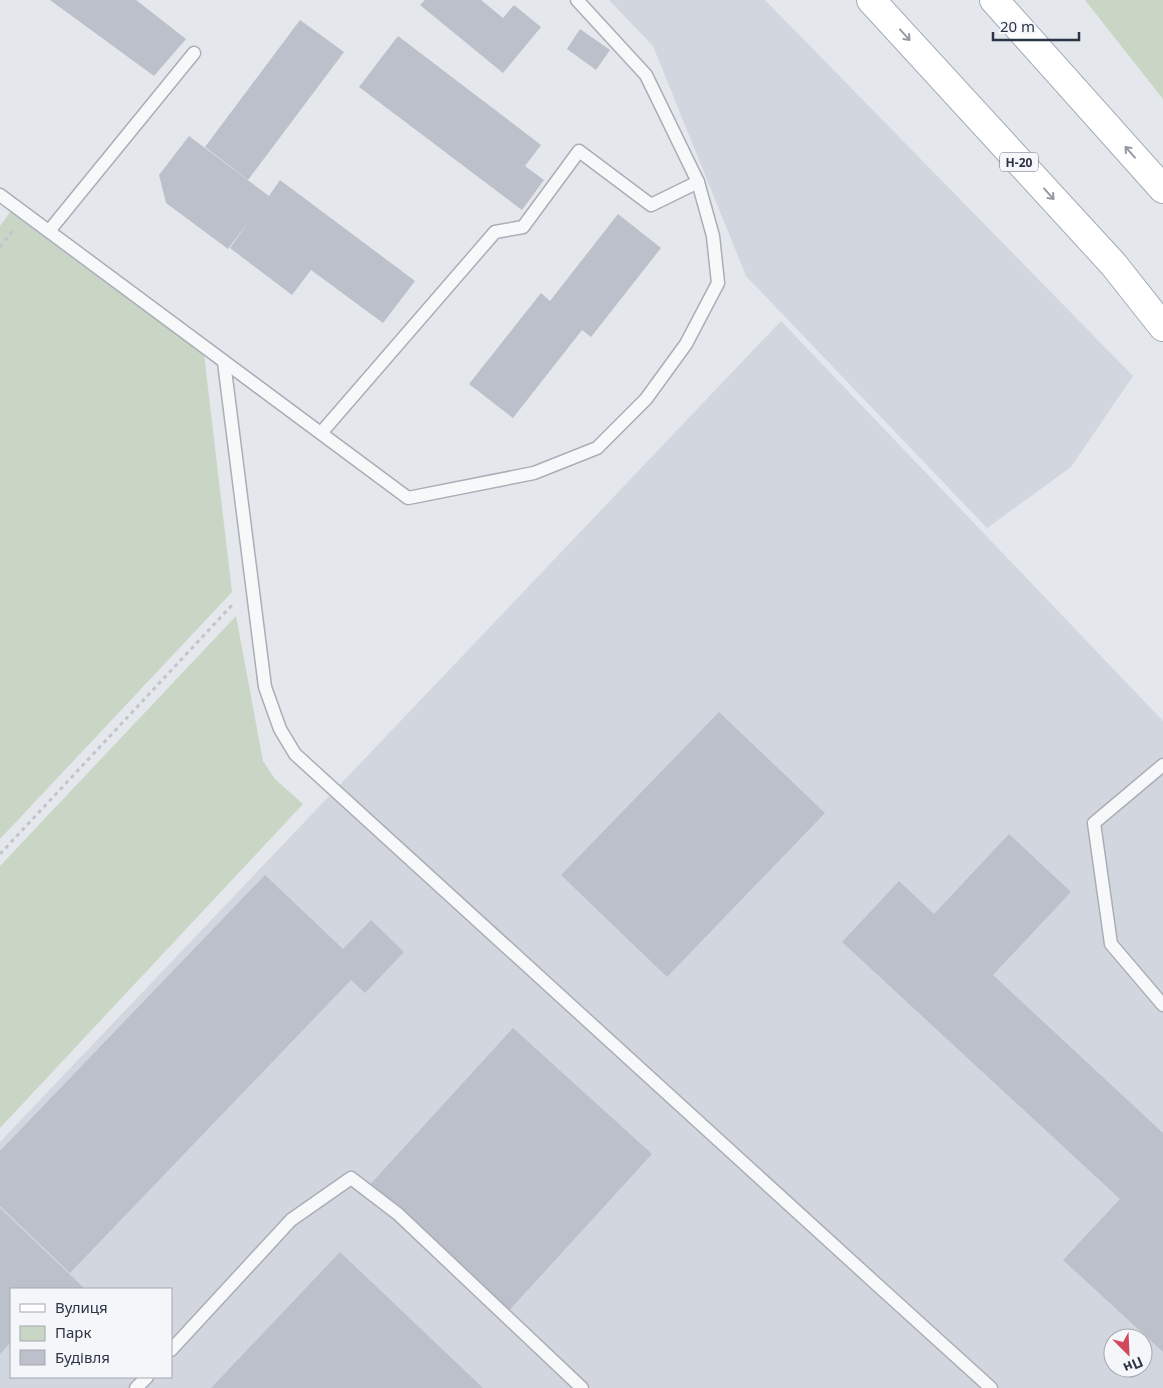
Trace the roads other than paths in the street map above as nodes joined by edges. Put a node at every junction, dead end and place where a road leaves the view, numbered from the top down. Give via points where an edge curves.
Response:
1 (578, 0) edge
2 (871, 0) edge
3 (994, 0) edge
4 (194, 53) dead end
5 (698, 182) junction
6 (1163, 189) edge
7 (0, 195) edge
8 (49, 231) junction
9 (1163, 328) edge
10 (224, 362) junction
11 (321, 433) junction
12 (1163, 765) edge
13 (1163, 1005) edge
14 (172, 1349) edge
15 (146, 1378) edge
16 (136, 1388) edge
17 (582, 1388) edge
18 (991, 1388) edge

1 - 5 lane via 646,75
2 -> 9 main road, Н-20 via 1114,265
6 -> 3 main road
4 - 8 lane
5 - 11 lane via 651,205 579,152 523,227 495,232
5 - 11 lane via 713,236 718,283 686,344 658,383 597,448 534,473 408,498
7 - 8 lane
8 - 10 lane
10 - 11 lane
10 - 18 lane via 265,687 280,729 295,754
12 - 13 lane via 1094,823 1111,944
14 - 17 lane via 291,1220 352,1178 398,1214
15 - 16 lane

